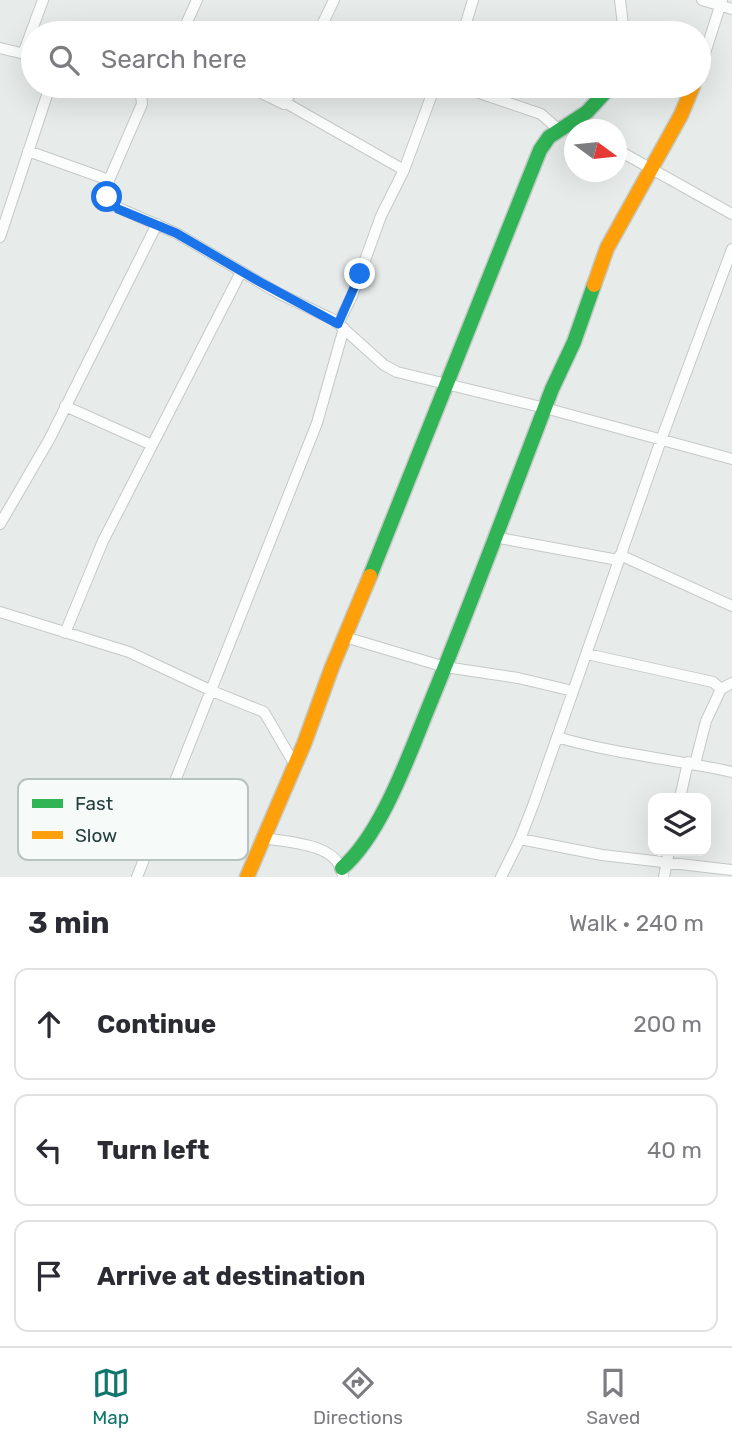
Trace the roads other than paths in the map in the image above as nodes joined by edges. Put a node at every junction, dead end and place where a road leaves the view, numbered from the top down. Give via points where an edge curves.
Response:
1 (43, 0) edge
2 (197, 0) edge
3 (334, 0) edge
4 (473, 0) edge
5 (620, 0) edge
6 (702, 0) edge
7 (722, 3) edge
8 (732, 9) edge
9 (37, 21) edge
10 (187, 21) edge
11 (324, 21) edge
12 (467, 21) edge
13 (623, 21) edge
14 (711, 36) edge
15 (0, 48) edge
16 (21, 53) edge
17 (46, 98) edge
18 (141, 98) edge
19 (270, 98) edge
20 (289, 98) edge
21 (431, 98) edge
22 (494, 98) edge
23 (603, 98) edge
24 (688, 98) edge
25 (286, 103) junction
26 (579, 119) edge
27 (564, 126) edge
28 (564, 131) edge
29 (28, 151) junction
30 (627, 155) edge
31 (650, 169) junction
32 (404, 170) junction
33 (109, 180) junction
34 (732, 214) edge
35 (157, 224) junction
36 (0, 237) edge
37 (732, 249) edge
38 (241, 272) junction
39 (341, 326) junction
40 (446, 385) junction
41 (65, 406) junction
42 (545, 408) junction
43 (661, 440) junction
44 (152, 445) junction
45 (732, 459) edge
46 (0, 524) edge
47 (494, 537) junction
48 (619, 558) junction
49 (732, 606) edge
50 (0, 612) edge
51 (65, 633) junction
52 (345, 637) junction
53 (587, 654) junction
54 (445, 667) junction
55 (732, 683) edge
56 (721, 689) junction
57 (212, 691) junction
58 (573, 691) junction
59 (557, 737) junction
60 (691, 763) junction
61 (295, 765) junction
62 (732, 772) edge
63 (177, 779) edge
64 (682, 793) edge
65 (264, 838) junction
66 (520, 839) junction
67 (668, 856) edge
68 (144, 860) edge
69 (666, 862) junction
70 (732, 870) edge
71 (343, 872) edge
72 (137, 877) edge
73 (247, 877) edge
74 (501, 877) edge
75 (664, 877) edge

1 - 9 street
2 - 10 street
3 - 11 street
4 - 12 street
5 - 13 street
6 - 7 street
7 - 8 street
7 - 14 street
15 - 16 street
17 - 29 street
18 - 33 street
19 - 25 street
20 - 25 street
21 - 32 street
22 - 27 street
23 - 26 street
24 - 31 street
25 - 32 street
28 - 40 street via 546,140 540,150
29 - 33 street
29 - 36 street
30 - 31 street
31 - 34 street
31 - 42 street via 607,248
32 - 39 street via 381,216
33 - 35 street via 107,197 112,205
35 - 38 street
35 - 41 street
37 - 43 street
38 - 39 street
38 - 44 street
39 - 40 street via 384,365
39 - 57 street via 317,423
40 - 42 street
40 - 52 street
41 - 44 street
41 - 46 street
42 - 43 street
42 - 47 street
43 - 45 street
43 - 48 street
44 - 51 street via 103,541
47 - 48 street
47 - 54 street
48 - 49 street
48 - 53 street
50 - 51 street
51 - 57 street via 129,652
52 - 54 street
52 - 61 street
53 - 56 street via 713,681
53 - 58 street
54 - 58 street
54 - 71 street via 377,824
55 - 56 street
56 - 60 street
57 - 61 street via 264,712
57 - 63 street
58 - 59 street
59 - 60 street via 618,753
59 - 66 street
60 - 62 street
60 - 64 street
61 - 65 street
65 - 71 street via 327,852
65 - 73 street
66 - 69 street
66 - 74 street
67 - 69 street
68 - 72 street
69 - 70 street
69 - 75 street

